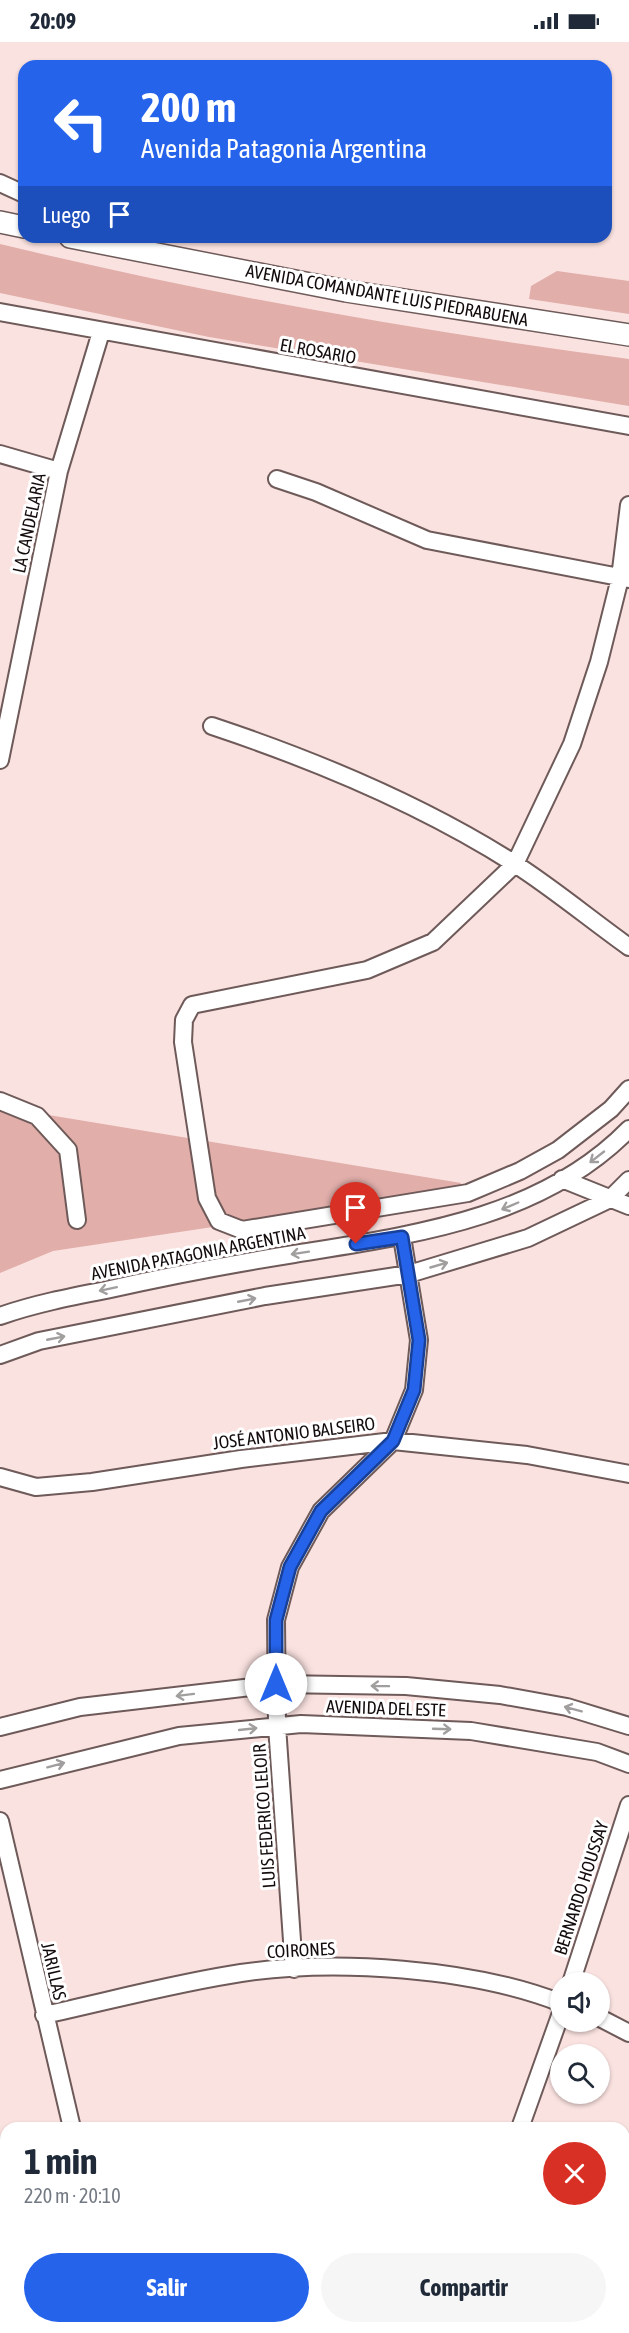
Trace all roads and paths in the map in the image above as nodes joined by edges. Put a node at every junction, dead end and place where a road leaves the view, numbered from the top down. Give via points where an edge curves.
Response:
1 (0, 183) edge
2 (18, 191) edge
3 (0, 222) edge
4 (18, 226) edge
5 (98, 243) edge
6 (125, 243) edge
7 (146, 253) junction
8 (0, 312) edge
9 (101, 332) junction
10 (629, 335) edge
11 (629, 426) edge
12 (0, 454) edge
13 (59, 471) junction
14 (276, 479) dead end
15 (629, 505) edge
16 (625, 578) edge
17 (212, 726) dead end
18 (0, 760) edge
19 (515, 864) junction
20 (629, 947) edge
21 (629, 1089) edge
22 (0, 1101) edge
23 (629, 1129) edge
24 (562, 1179) junction
25 (629, 1180) edge
26 (610, 1199) junction
27 (629, 1206) edge
28 (77, 1220) dead end
29 (402, 1237) junction
30 (409, 1274) junction
31 (0, 1316) edge
32 (0, 1355) edge
33 (393, 1441) junction
34 (629, 1474) edge
35 (0, 1477) edge
36 (276, 1684) junction
37 (277, 1726) junction
38 (629, 1726) edge
39 (0, 1727) edge
40 (629, 1764) edge
41 (0, 1780) edge
42 (629, 1805) edge
43 (0, 1821) edge
44 (294, 1970) junction
45 (575, 1972) edge
46 (550, 1999) edge
47 (44, 2015) junction
48 (610, 2023) edge
49 (554, 2032) edge
50 (629, 2033) edge
51 (71, 2122) edge
52 (522, 2122) edge

1 - 2 street
3 - 4 main road
5 - 7 main road, AVENIDA COMANDANTE LUIS PIEDRABUENA
6 - 7 street, AVENIDA COMANDANTE LUIS PIEDRABUENA
7 - 10 main road, AVENIDA COMANDANTE LUIS PIEDRABUENA via 346,291
8 - 9 street, EL ROSARIO
9 - 11 street, EL ROSARIO
9 - 13 street, LA CANDELARIA
12 - 13 street
13 - 18 street, LA CANDELARIA
14 - 16 street via 427,540
15 - 16 street
16 - 19 street via 572,744
17 - 19 street via 269,745 374,791 439,821
19 - 20 street
19 - 21 street via 433,942 367,970 192,1005 184,1020 183,1041 207,1198 219,1221 242,1230 468,1193 558,1150 611,1109
22 - 28 street via 37,1116 68,1150
23 -> 24 street, AVENIDA PATAGONIA ARGENTINA via 583,1168
24 - 26 street
24 -> 29 street, AVENIDA PATAGONIA ARGENTINA via 513,1206
25 - 26 street
26 - 27 street
30 -> 26 street via 528,1238
29 - 30 street, LUIS FEDERICO LELOIR
29 -> 31 street, AVENIDA PATAGONIA ARGENTINA via 147,1281 24,1307
32 -> 30 street via 73,1334 265,1296
30 - 33 street, LUIS FEDERICO LELOIR via 419,1340 414,1390
33 - 34 street, JOSÉ ANTONIO BALSEIRO via 527,1455
33 - 35 street, JOSÉ ANTONIO BALSEIRO via 230,1460 92,1482 36,1486
33 - 36 street, LUIS FEDERICO LELOIR via 321,1511 290,1567 276,1620
36 - 37 street, LUIS FEDERICO LELOIR
38 -> 36 street, AVENIDA DEL ESTE via 567,1707 500,1695 406,1686
36 -> 39 street, AVENIDA DEL ESTE via 80,1707
37 -> 40 street, AVENIDA DEL ESTE via 471,1731 597,1752
41 -> 37 street, AVENIDA DEL ESTE via 179,1736
37 - 44 street, LUIS FEDERICO LELOIR
42 - 45 street, BERNARDO HOUSSAY
43 - 47 street, JARILLAS
44 - 46 street, COIRONES via 348,1968 436,1974 526,1989
44 - 47 street, COIRONES via 241,1973
47 - 51 street, JARILLAS
48 - 50 street
49 - 52 street

